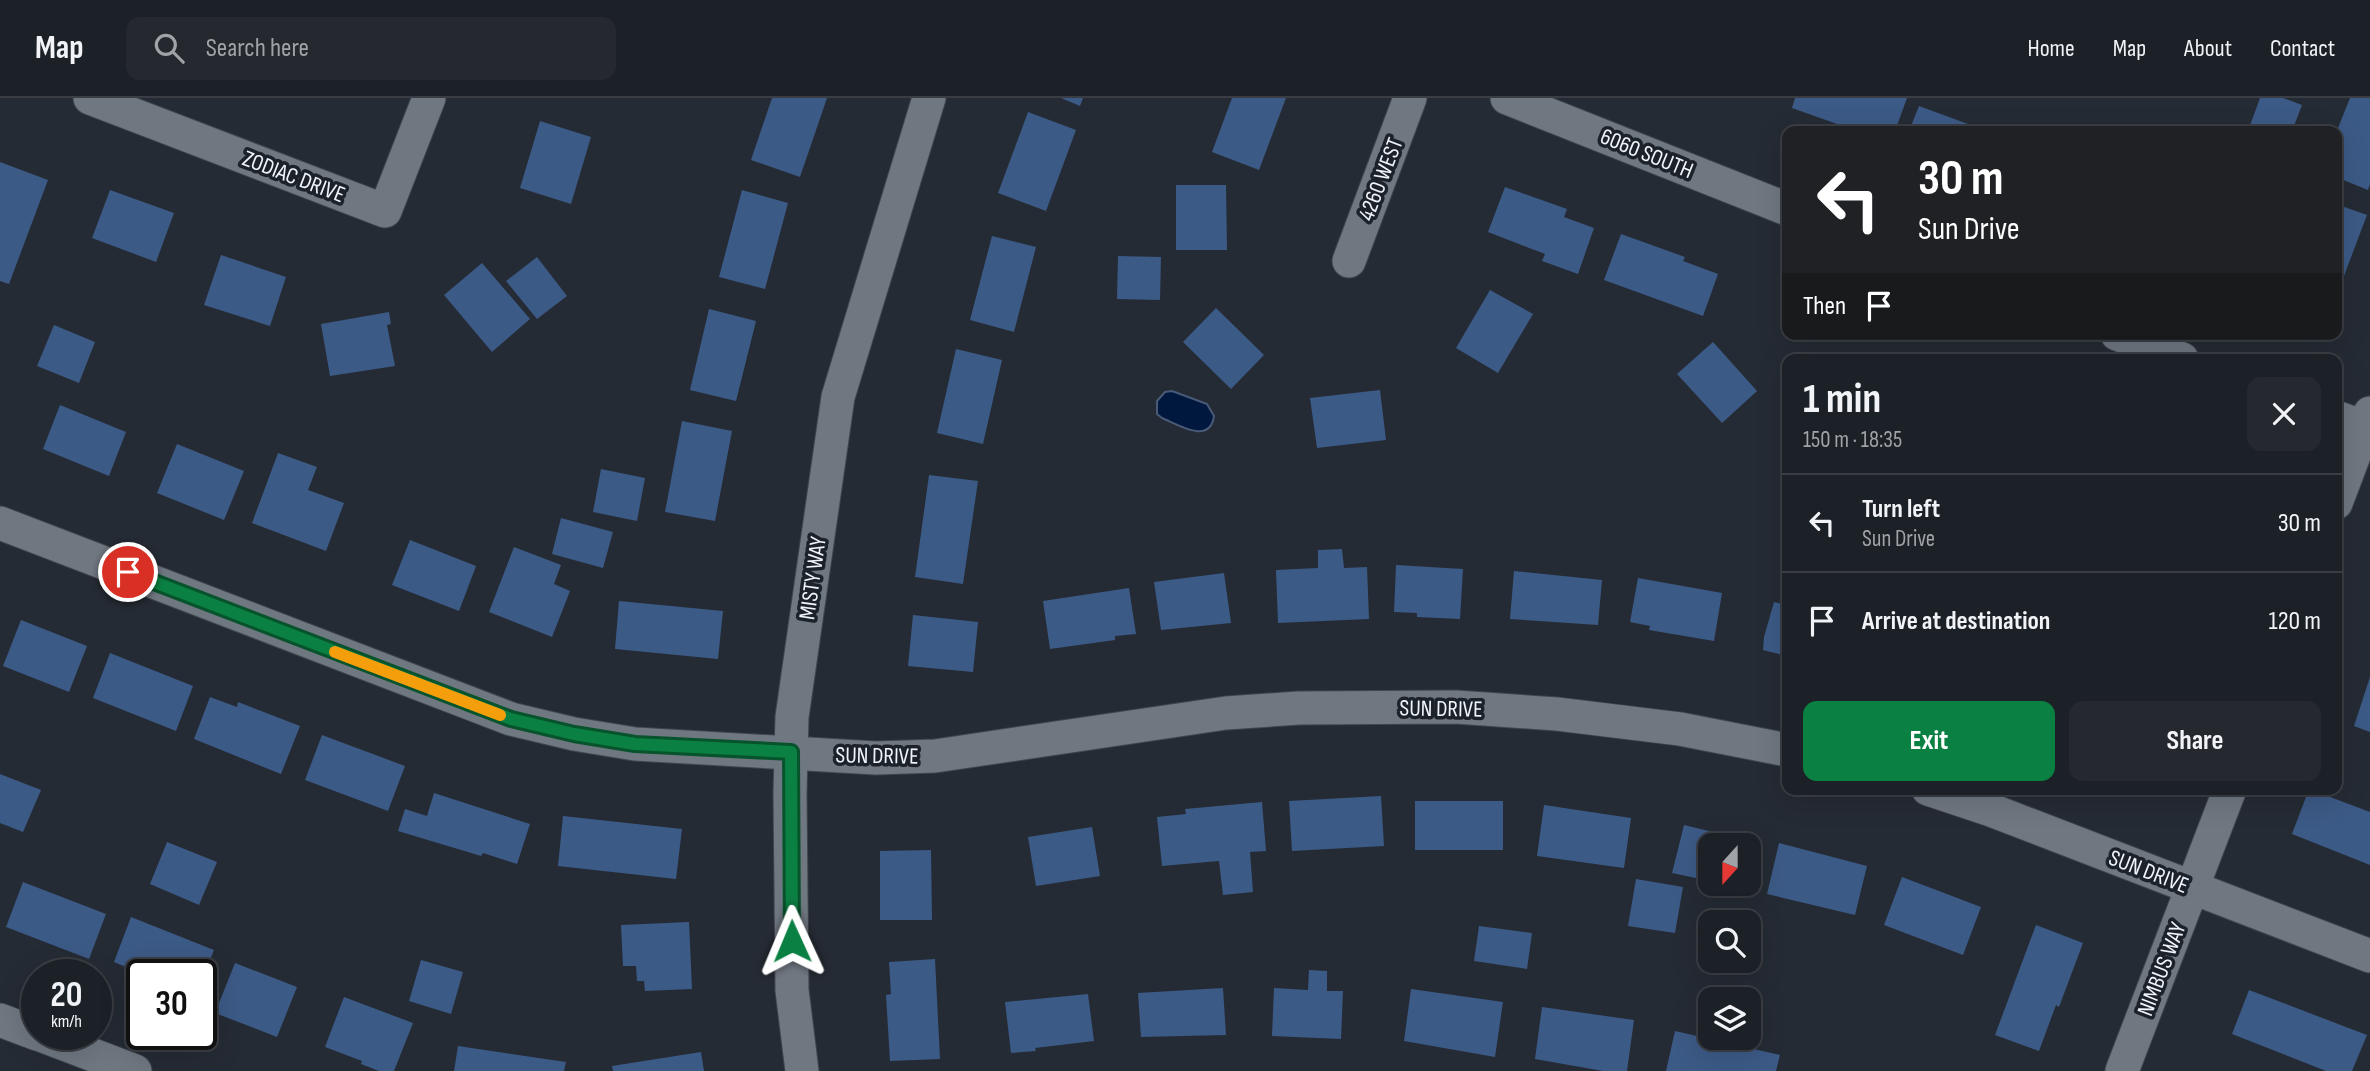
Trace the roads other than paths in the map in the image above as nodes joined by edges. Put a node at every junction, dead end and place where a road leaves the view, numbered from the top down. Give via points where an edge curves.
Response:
1 (90, 98) edge
2 (429, 98) edge
3 (929, 98) edge
4 (1410, 98) edge
5 (1507, 98) edge
6 (1782, 207) edge
7 (1349, 261) dead end
8 (2133, 340) edge
9 (2169, 354) edge
10 (2357, 419) edge
11 (2342, 479) edge
12 (0, 523) edge
13 (1782, 749) edge
14 (791, 752) junction
15 (1946, 795) edge
16 (2228, 795) edge
17 (2193, 888) junction
18 (2370, 956) edge
19 (0, 1020) edge
20 (21, 1028) edge
21 (69, 1059) edge
22 (135, 1071) edge
23 (802, 1071) edge
24 (2122, 1071) edge

1 - 2 street, ZODIAC DRIVE via 385,211
3 - 14 street, MISTY WAY via 838,397 792,717
4 - 7 street, 4260 WEST
5 - 6 street, 6060 SOUTH
8 - 9 street
10 - 11 street
12 - 14 street, SUN DRIVE via 511,719 635,744
13 - 14 street, SUN DRIVE via 1680,729 1557,714 1373,707 1226,713 934,756 876,758
14 - 23 street, MISTY WAY via 792,990
15 - 17 street, SUN DRIVE
16 - 17 street, NIMBUS WAY
17 - 18 street, SUN DRIVE
17 - 24 street, NIMBUS WAY
19 - 20 street
21 - 22 street

